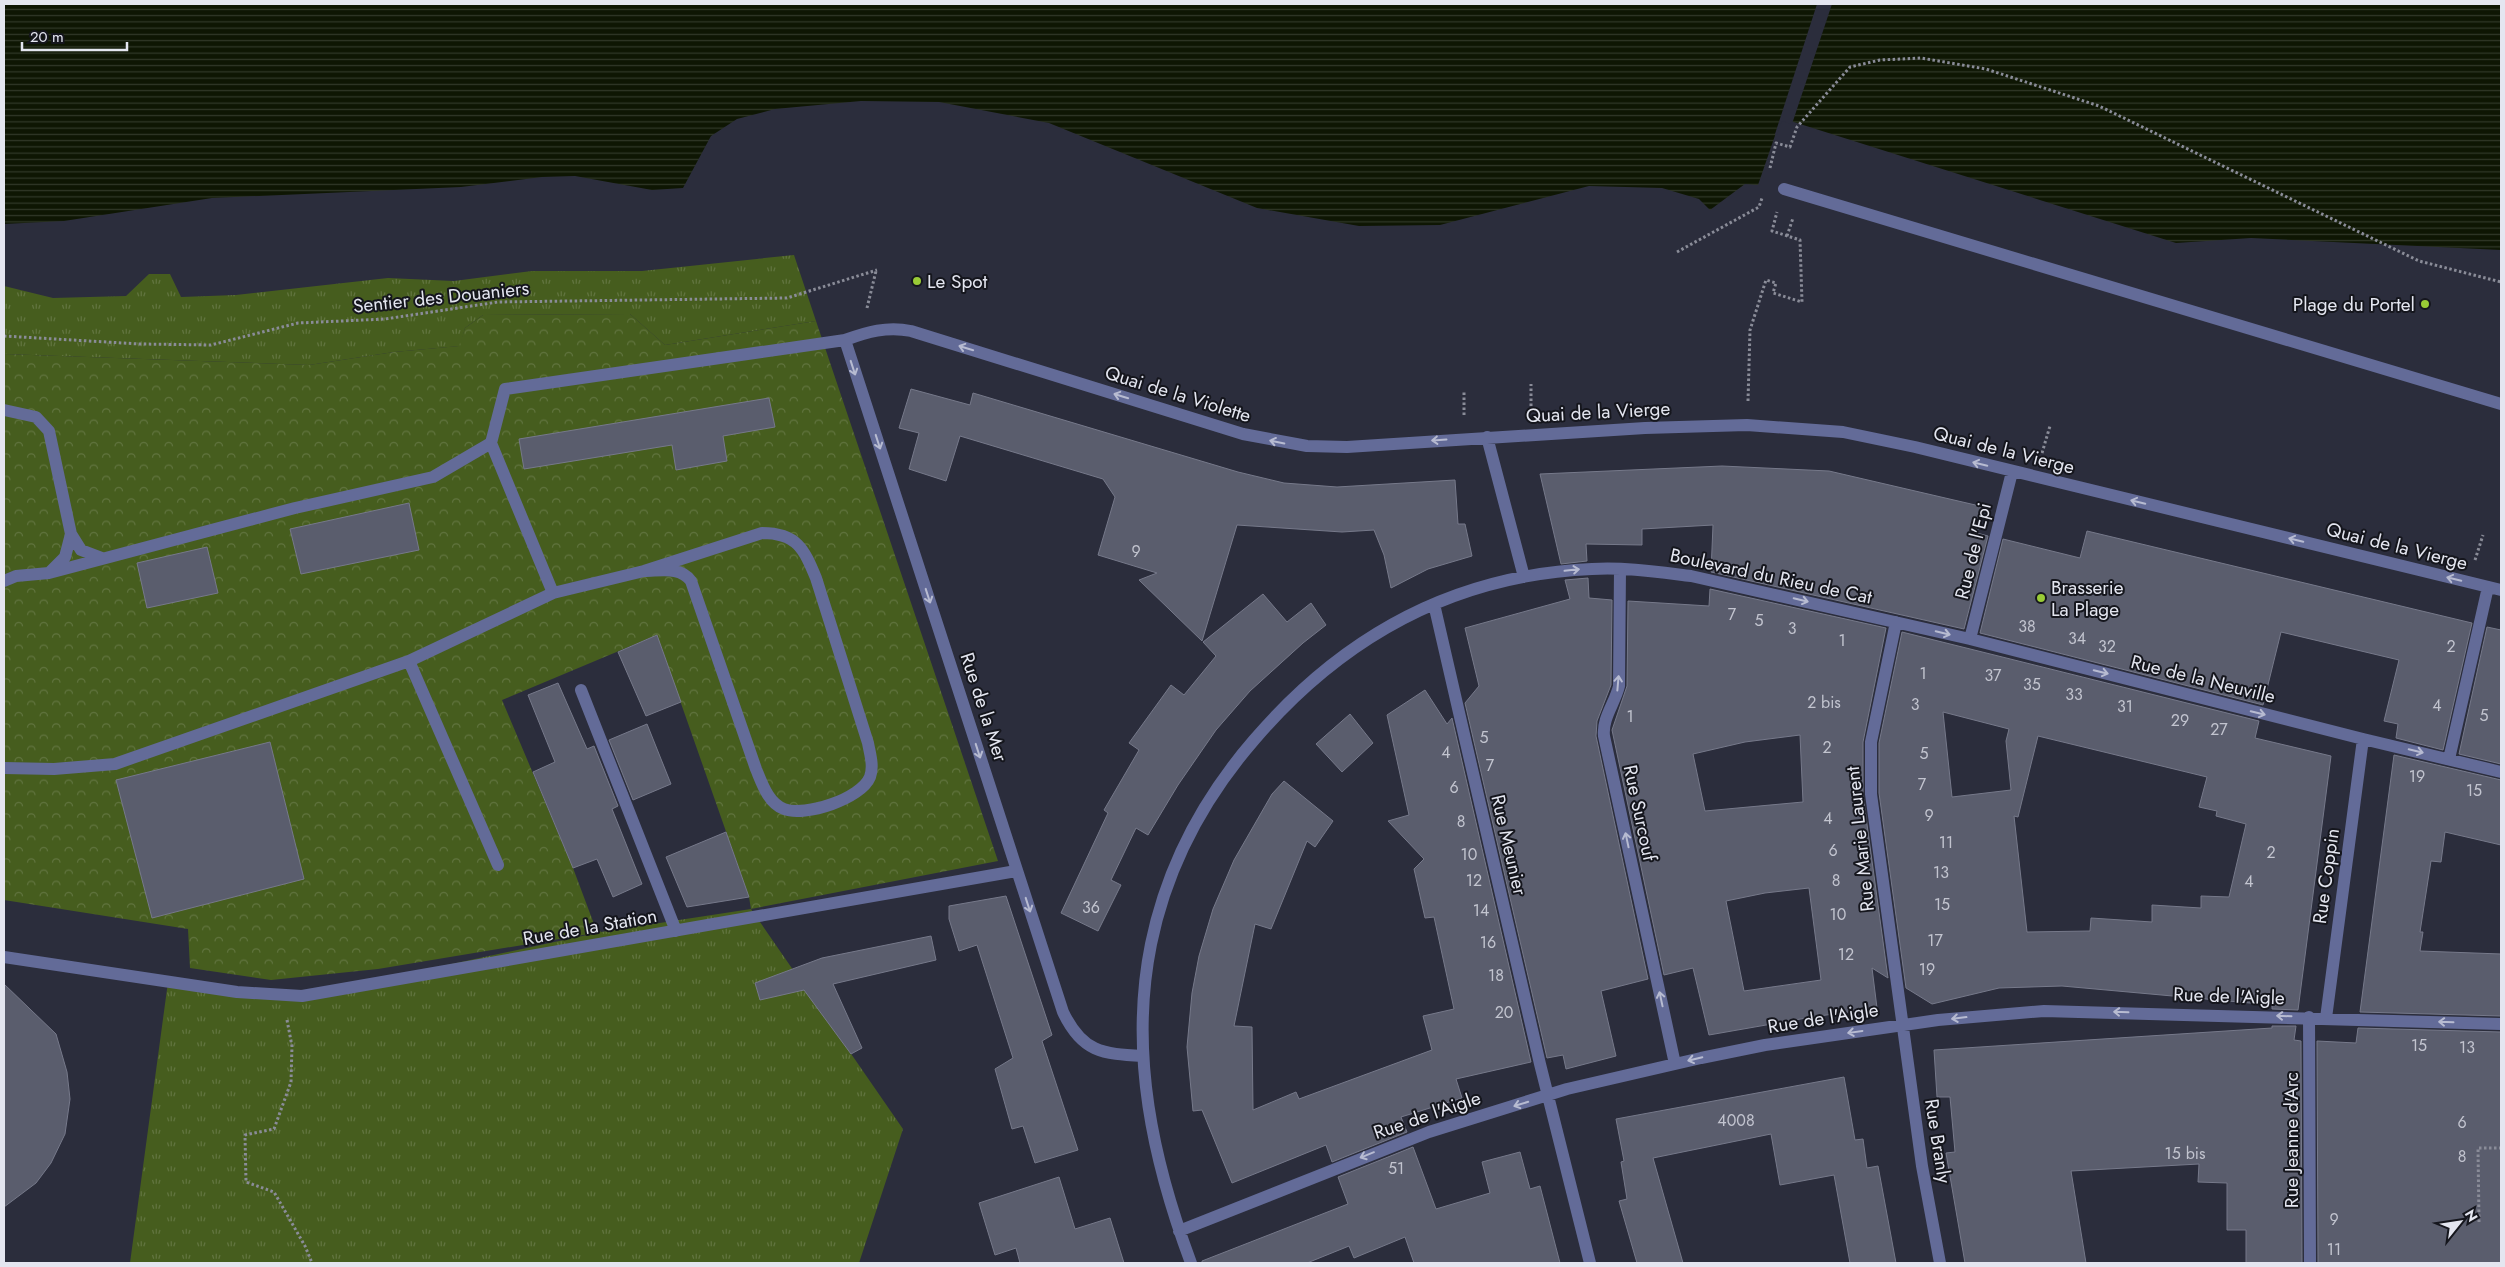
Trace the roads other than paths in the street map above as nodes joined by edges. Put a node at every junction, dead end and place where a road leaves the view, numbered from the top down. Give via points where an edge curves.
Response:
1 (1784, 189) road end
2 (844, 340) junction
3 (2501, 404) edge
4 (4, 410) edge
5 (1487, 437) junction
6 (491, 442) junction
7 (2012, 472) junction
8 (71, 534) junction
9 (102, 558) junction
10 (1620, 569) junction
11 (644, 571) junction
12 (49, 574) junction
13 (1524, 577) junction
14 (4, 581) edge
15 (2488, 587) junction
16 (2501, 590) edge
17 (553, 593) junction
18 (1434, 604) junction
19 (1896, 622) junction
20 (1970, 639) junction
21 (409, 661) junction
22 (581, 690) dead end
23 (2363, 739) junction
24 (2449, 759) junction
25 (4, 768) edge
26 (2501, 772) edge
27 (498, 865) dead end
28 (1016, 871) junction
29 (676, 931) junction
30 (4, 957) edge
31 (2309, 1017) junction
32 (2326, 1018) junction
33 (2501, 1024) edge
34 (1903, 1025) junction
35 (1143, 1056) junction
36 (1676, 1064) junction
37 (1548, 1095) junction
38 (1179, 1231) junction
39 (1191, 1263) edge
40 (1590, 1263) edge
41 (1940, 1263) edge
42 (2310, 1263) edge

1 - 3 street
5 -> 2 street, Quai de la Violette via 1340,447 1286,444 1243,434 911,331 888,328
2 - 6 street via 505,389
2 -> 28 street, Rue de la Mer
4 - 8 street via 36,417 49,431
7 -> 5 street, Quai de la Vierge via 1843,432 1748,424
5 - 13 street
6 - 9 street via 433,476
6 - 17 street
15 -> 7 street, Quai de la Vierge
7 - 20 street, Rue de l'Epi
8 - 9 street via 82,550
8 - 12 street via 65,558
9 - 12 street
13 -> 10 street, Boulevard du Rieu de Cat via 1592,568
10 -> 19 street, Boulevard du Rieu de Cat via 1691,576
36 -> 10 street, Rue Surcouf via 1604,736 1603,727 1619,686
11 - 11 street via 762,534 779,533 796,542 816,578 868,742 872,761 870,777 858,792 827,806 804,810 783,809 774,802 756,769 691,581 679,570
11 - 17 street
12 - 14 street via 16,576
13 - 18 street, Boulevard du Rieu de Cat
15 - 16 street, Quai de la Vierge
15 - 24 street
17 - 21 street
18 - 35 street, Boulevard du Rieu de Cat via 1385,627 1315,678 1260,732 1206,803 1181,849 1156,922 1147,972
18 - 37 street, Rue Meunier
19 -> 20 street, Rue de la Neuville
19 - 34 street, Rue Marie Laurent via 1875,714 1870,768 1878,851
20 -> 23 street, Rue de la Neuville
21 - 25 street via 115,764 54,770
21 - 27 street
22 - 29 street
23 -> 24 street, Rue de la Neuville
23 - 32 street, Rue Coppin
24 - 26 street, Rue de la Neuville
28 - 29 street, Rue de la Station
28 -> 35 street, Rue de la Mer via 1069,1026 1096,1051
29 - 30 street, Rue de la Station via 302,996 237,992
31 - 32 street, Rue de l'Aigle
31 -> 34 street, Rue de l'Aigle via 2044,1011
31 - 42 street, Rue Jeanne d'Arc
33 -> 32 street, Rue de l'Aigle
34 -> 36 street, Rue de l'Aigle via 1765,1045
34 - 41 street, Rue Branly via 1922,1166
35 - 38 street, Boulevard du Rieu de Cat via 1160,1171
36 - 37 street, Rue de l'Aigle
37 -> 38 street, Rue de l'Aigle via 1388,1147
37 - 40 street, Rue Meunier
38 - 39 street, Boulevard du Rieu de Cat

